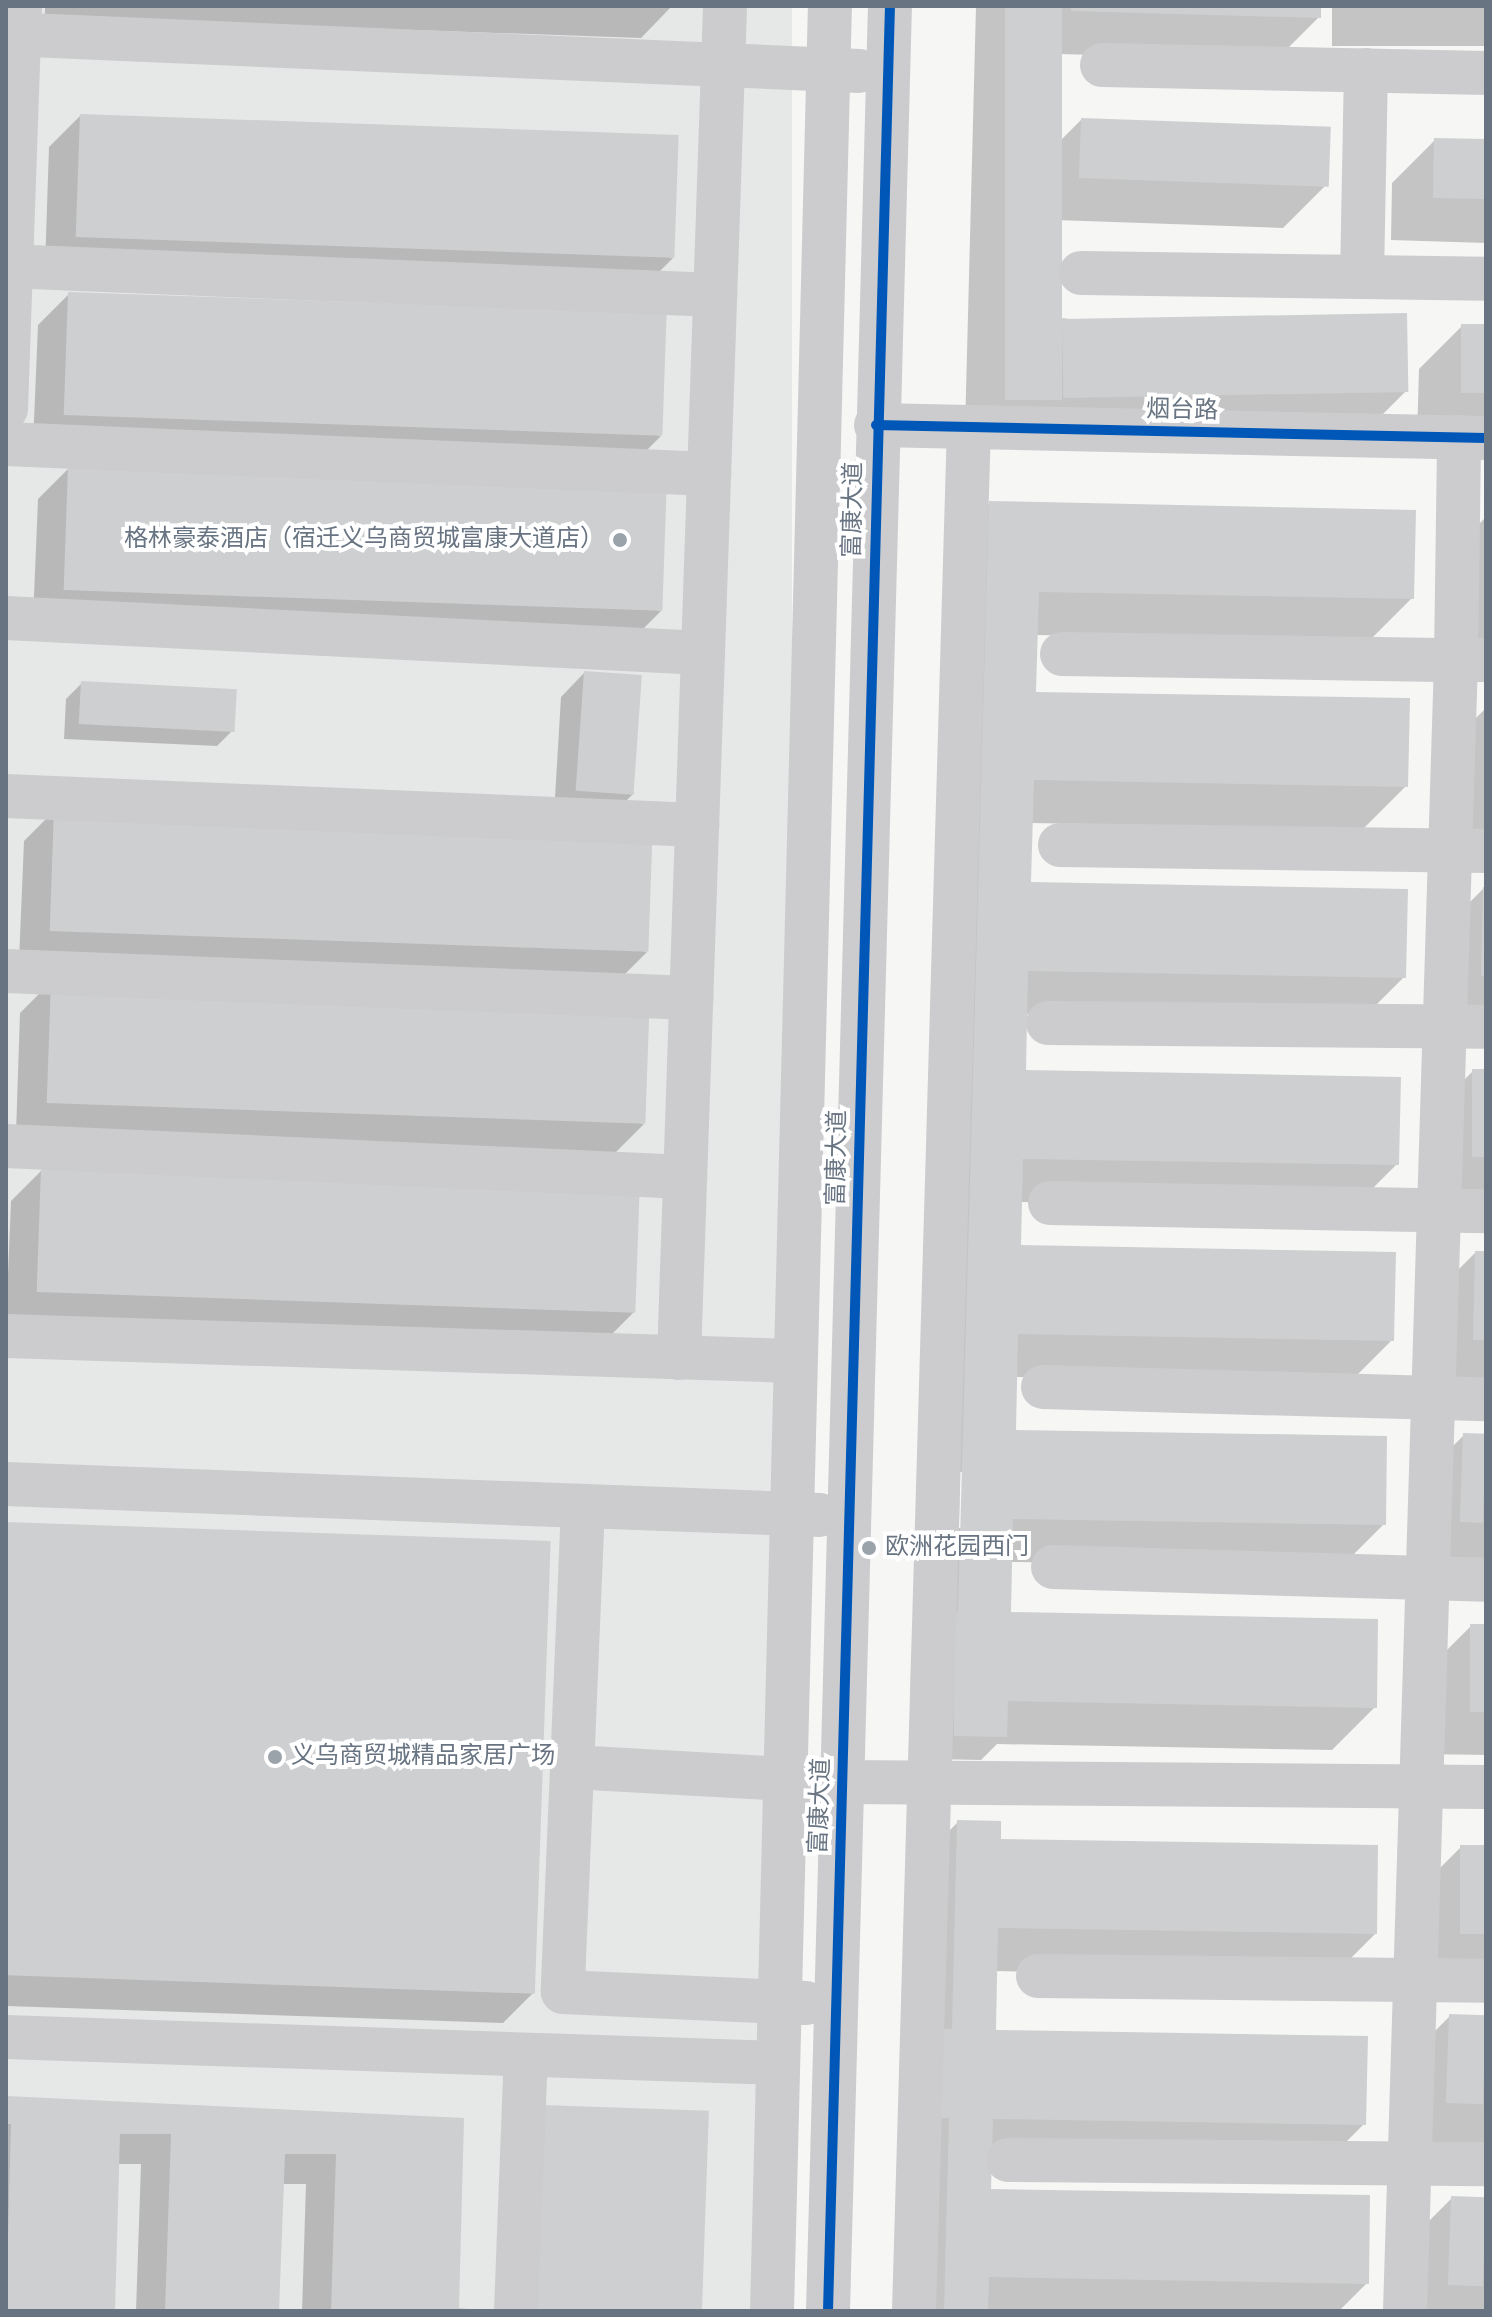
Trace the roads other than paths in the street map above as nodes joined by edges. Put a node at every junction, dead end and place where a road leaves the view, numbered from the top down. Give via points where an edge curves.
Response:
1 (725, 6) edge
2 (830, 6) edge
3 (890, 6) edge
4 (15, 25) edge
5 (723, 65) junction
6 (1102, 65) dead end
7 (829, 70) junction
8 (1366, 70) junction
9 (888, 72) junction
10 (1486, 73) edge
11 (8, 266) edge
12 (1081, 273) dead end
13 (1362, 277) junction
14 (1486, 279) edge
15 (715, 295) junction
16 (6, 409) edge
17 (876, 425) junction
18 (969, 427) junction
19 (1472, 438) edge
20 (6, 444) edge
21 (709, 474) junction
22 (6, 618) edge
23 (703, 653) junction
24 (1062, 654) dead end
25 (1471, 660) edge
26 (6, 796) edge
27 (697, 825) junction
28 (1060, 845) dead end
29 (1468, 851) edge
30 (6, 971) edge
31 (691, 998) junction
32 (1048, 1023) dead end
33 (1465, 1027) edge
34 (6, 1146) edge
35 (685, 1177) junction
36 (1050, 1203) dead end
37 (1439, 1210) junction
38 (1486, 1211) edge
39 (6, 1336) edge
40 (679, 1358) junction
41 (795, 1361) junction
42 (1043, 1387) dead end
43 (1433, 1398) junction
44 (1486, 1399) edge
45 (6, 1484) edge
46 (583, 1506) junction
47 (792, 1514) junction
48 (850, 1515) junction
49 (1053, 1567) dead end
50 (1428, 1578) junction
51 (1486, 1580) edge
52 (572, 1767) junction
53 (785, 1778) junction
54 (842, 1782) junction
55 (930, 1782) junction
56 (1421, 1785) junction
57 (1486, 1787) edge
58 (1038, 1976) dead end
59 (1415, 1980) junction
60 (1486, 1981) edge
61 (779, 2001) junction
62 (835, 2005) junction
63 (6, 2037) edge
64 (526, 2056) junction
65 (778, 2063) junction
66 (1008, 2160) dead end
67 (1410, 2163) junction
68 (1486, 2164) edge
69 (516, 2311) edge
70 (772, 2311) edge
71 (828, 2311) edge
72 (914, 2311) edge
73 (1405, 2311) edge

1 - 5 street
2 - 7 street, 富康大道
3 - 9 street, 富康大道
4 - 5 street
4 - 11 street
5 - 7 street
5 - 15 street
6 - 8 street
7 - 9 street
7 - 41 street, 富康大道
8 - 10 street
8 - 13 street
9 - 17 street, 富康大道
11 - 15 street
11 - 16 street
12 - 13 street
13 - 14 street
15 - 21 street
17 - 18 street, 烟台路
17 - 48 street, 富康大道
18 - 19 street, 烟台路
18 - 55 street
19 - 25 street
20 - 21 street
21 - 23 street
22 - 23 street
23 - 27 street
24 - 25 street
25 - 29 street
26 - 27 street
27 - 31 street
28 - 29 street
29 - 33 street
30 - 31 street
31 - 35 street
32 - 33 street
33 - 37 street
34 - 35 street
35 - 40 street
36 - 37 street
37 - 38 street
37 - 43 street
39 - 40 street
40 - 41 street
41 - 47 street, 富康大道
42 - 43 street
43 - 44 street
43 - 50 street
45 - 46 street
46 - 47 street
46 - 52 street
47 - 48 street
47 - 53 street, 富康大道
48 - 54 street, 富康大道
49 - 50 street
50 - 51 street
50 - 56 street
52 - 53 street
52 - 61 street via 563,1992
53 - 54 street
53 - 61 street, 富康大道
54 - 55 street
54 - 62 street, 富康大道
55 - 56 street
55 - 72 street
56 - 57 street
56 - 59 street
58 - 59 street
59 - 60 street
59 - 67 street
61 - 62 street
61 - 65 street, 富康大道
62 - 71 street, 富康大道
63 - 64 street
64 - 65 street
64 - 69 street
65 - 70 street, 富康大道
66 - 67 street
67 - 68 street
67 - 73 street

